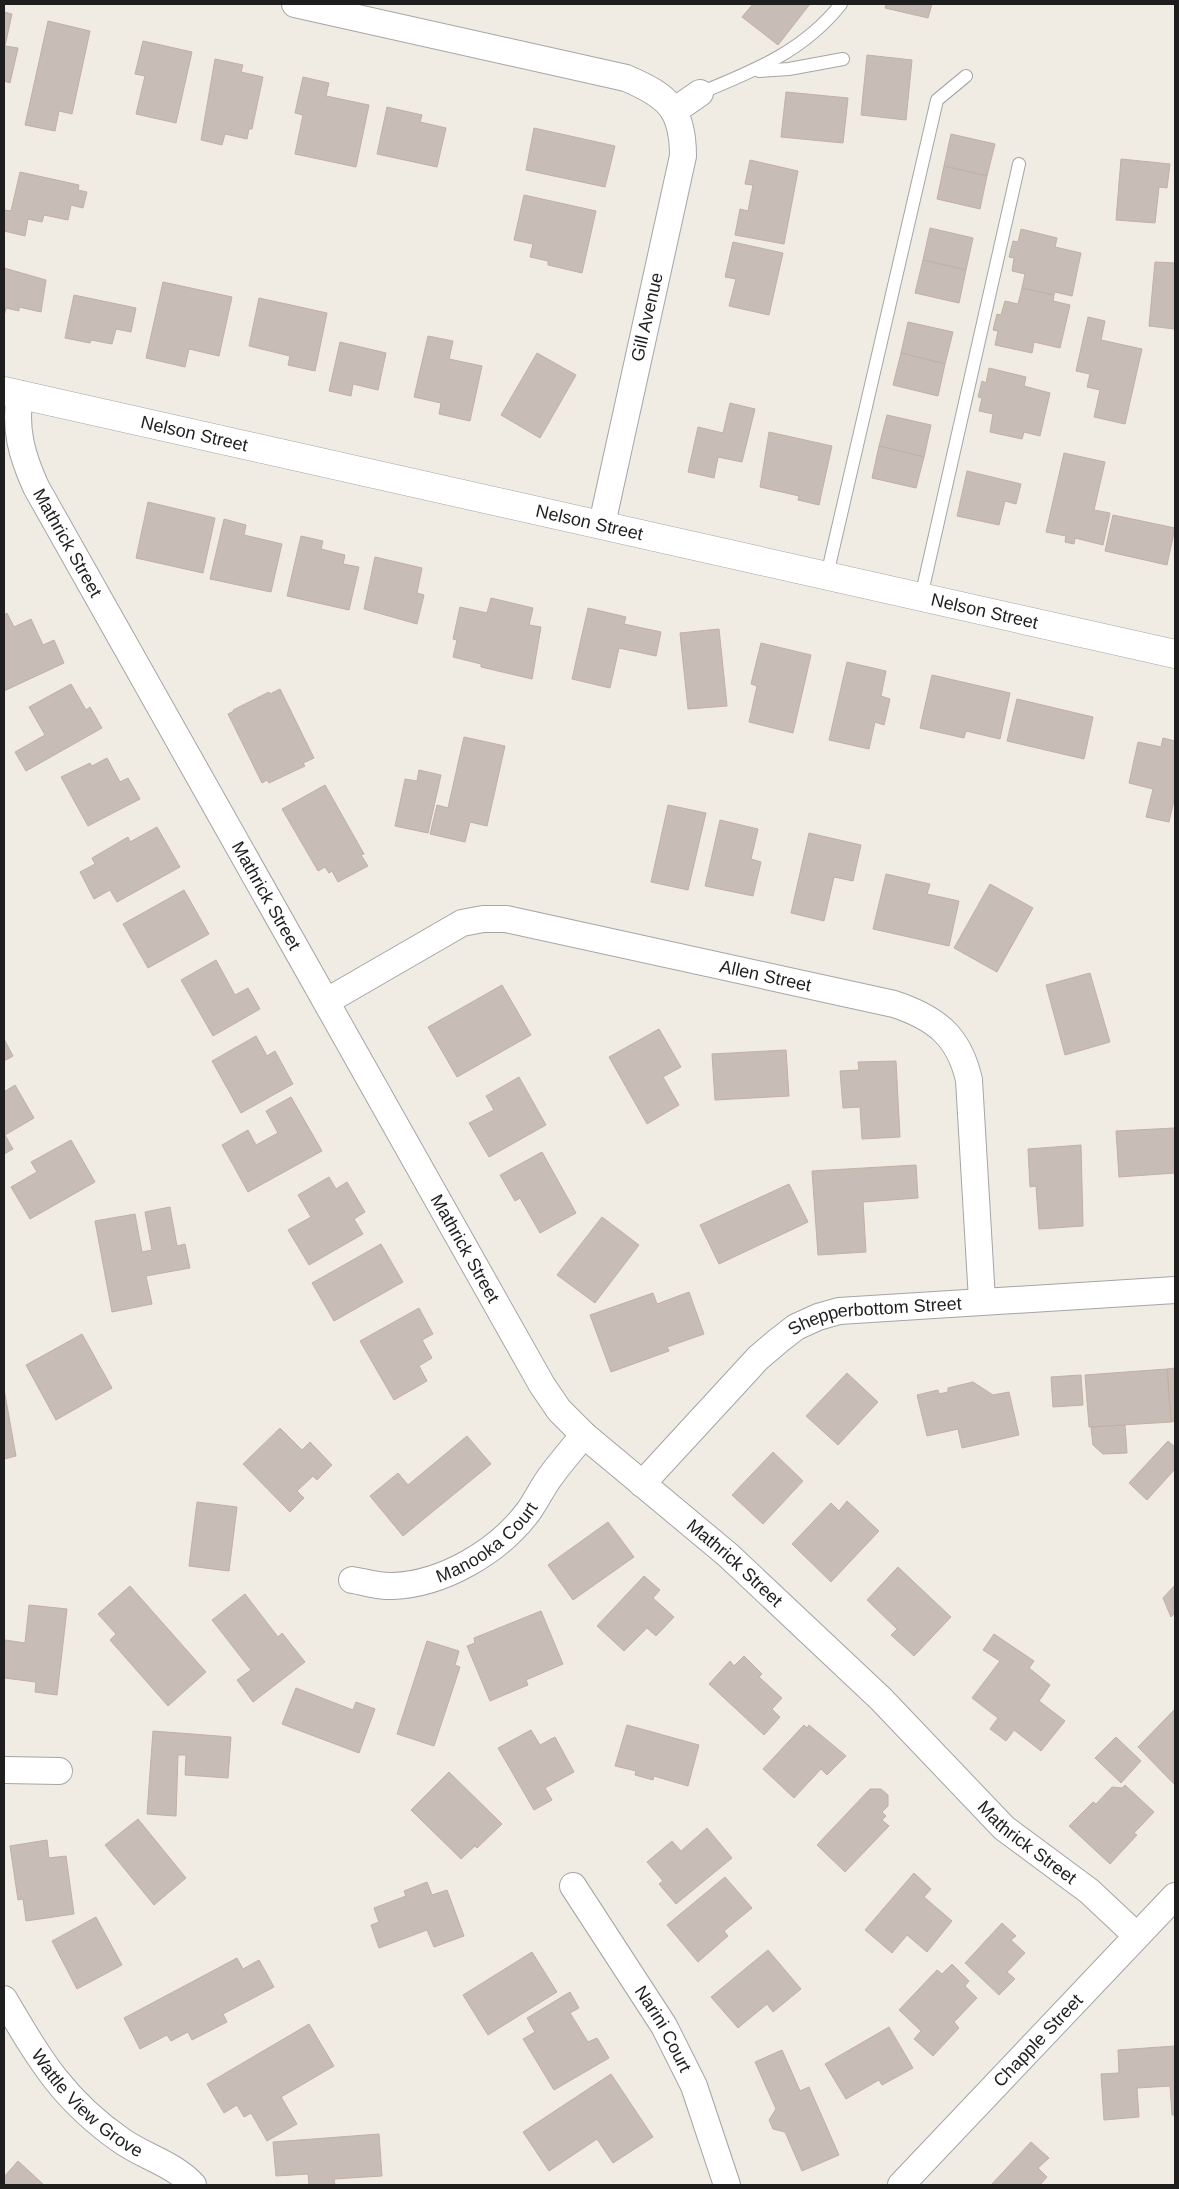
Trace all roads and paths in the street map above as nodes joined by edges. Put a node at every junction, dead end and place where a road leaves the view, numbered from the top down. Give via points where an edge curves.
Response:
1 (295, 4) edge
2 (841, 4) edge
3 (843, 59) dead end
4 (756, 71) junction
5 (966, 76) dead end
6 (700, 93) joint
7 (674, 111) junction
8 (1019, 164) dead end
9 (12, 393) edge
10 (602, 524) junction
11 (827, 575) junction
12 (921, 597) junction
13 (1175, 654) edge
14 (326, 1001) junction
15 (1175, 1290) edge
16 (982, 1300) junction
17 (584, 1435) junction
18 (642, 1484) junction
19 (352, 1580) dead end
20 (4, 1770) edge
21 (59, 1771) dead end
22 (573, 1886) dead end
23 (1175, 1896) edge
24 (1138, 1936) junction
25 (4, 1999) edge
26 (193, 2185) edge
27 (727, 2185) edge
28 (901, 2185) edge

1 - 7 street, Gill Avenue via 626,78 646,86
2 - 4 lane via 808,39
3 - 4 lane via 789,69
4 - 6 lane
5 - 11 lane via 937,100
6 - 7 street
7 - 10 street, Gill Avenue via 683,131 683,156
8 - 12 lane
9 - 10 street, Nelson Street
9 - 14 street, Mathrick Street via 19,443 36,487
10 - 11 street, Nelson Street
11 - 12 street, Nelson Street
12 - 13 street, Nelson Street
14 - 16 street, Allen Street via 462,923 506,919 916,1011 936,1022 951,1039 964,1059 969,1080
14 - 17 street, Mathrick Street via 542,1385 559,1410
15 - 16 street, Shepperbottom Street
16 - 18 street, Shepperbottom Street via 839,1311 796,1327 758,1358
17 - 18 street, Mathrick Street
17 - 19 street, Manooka Court via 527,1513 484,1552 461,1566 413,1584 391,1586
18 - 24 street, Mathrick Street via 728,1556 881,1699 1004,1828 1068,1874
20 - 21 street
22 - 27 street, Narini Court via 664,2026 694,2086
23 - 24 street, Chapple Street
24 - 28 street, Chapple Street
25 - 26 street, Wattle View Grove via 41,2062 69,2098 128,2146 159,2161

